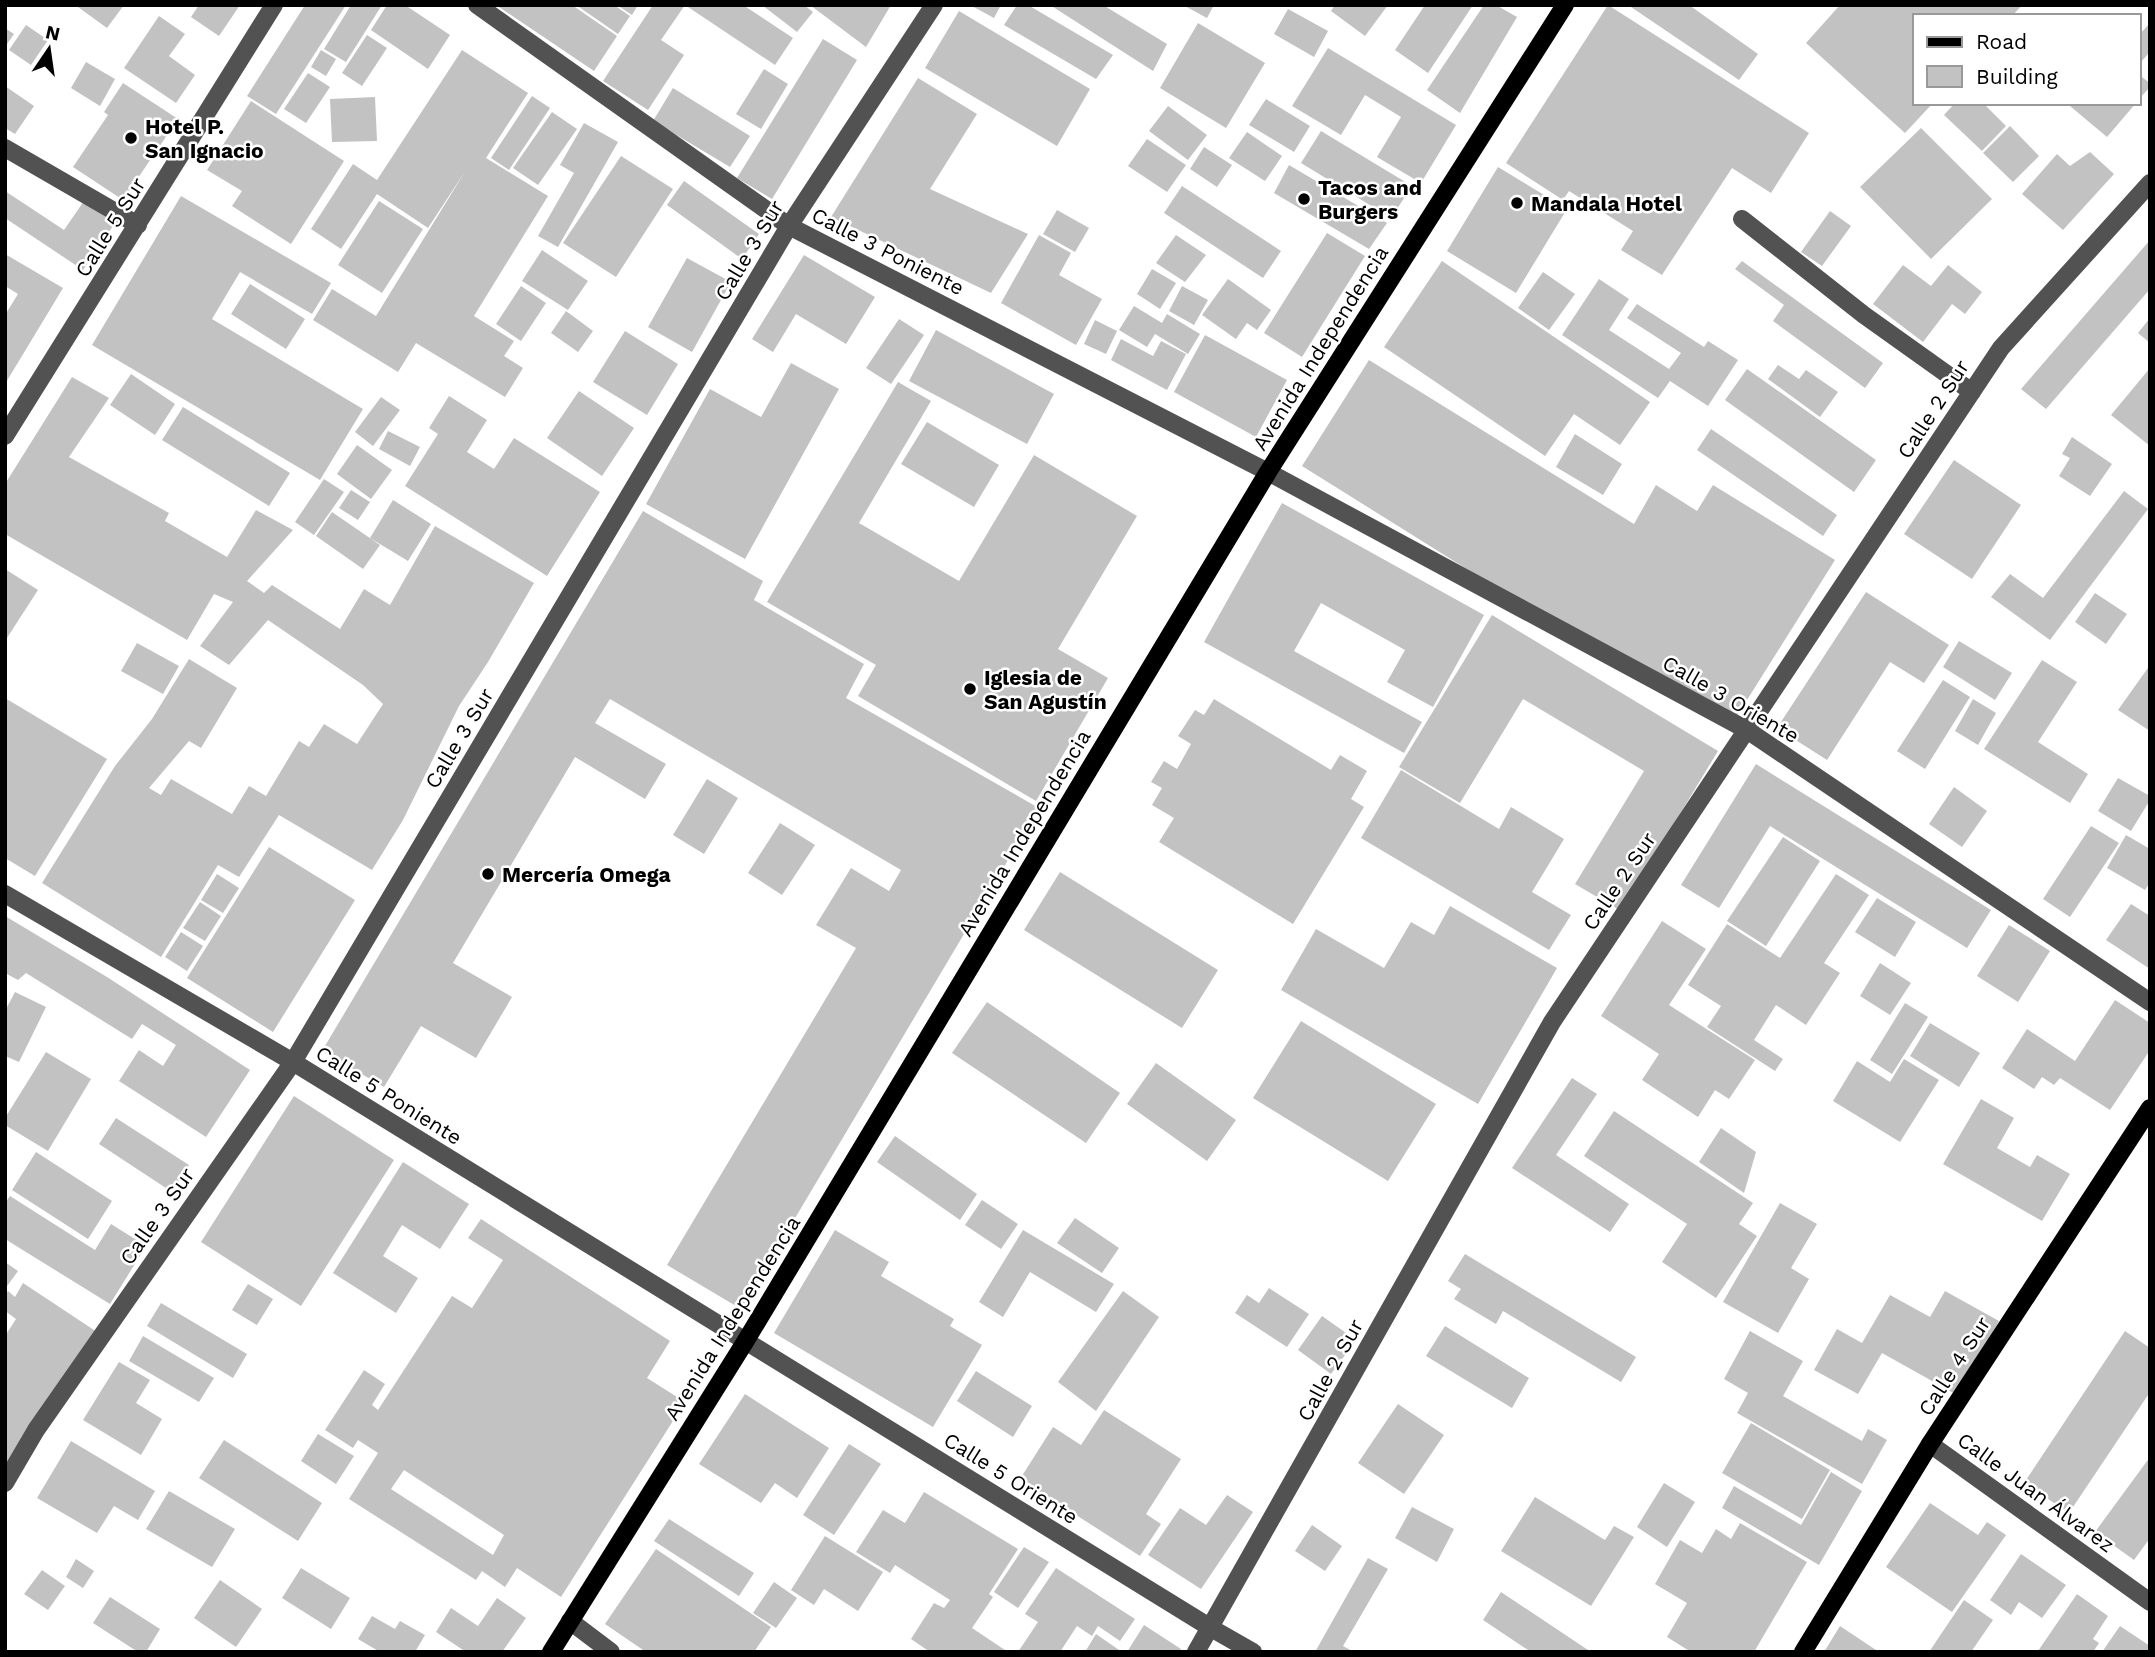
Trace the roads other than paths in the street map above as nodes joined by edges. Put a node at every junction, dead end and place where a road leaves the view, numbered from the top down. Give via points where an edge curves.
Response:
1 (274, 5) edge
2 (477, 5) edge
3 (934, 5) edge
4 (1565, 5) edge
5 (5, 148) edge
6 (2150, 183) edge
7 (1742, 219) dead end
8 (138, 225) junction
9 (789, 226) junction
10 (1972, 392) junction
11 (5, 436) edge
12 (1268, 472) junction
13 (1747, 730) junction
14 (5, 894) edge
15 (2150, 1002) edge
16 (293, 1062) junction
17 (2150, 1108) edge
18 (745, 1342) junction
19 (1930, 1444) junction
20 (5, 1482) edge
21 (2150, 1602) edge
22 (570, 1621) junction
23 (1210, 1628) junction
24 (551, 1652) edge
25 (611, 1652) edge
26 (1196, 1652) edge
27 (1253, 1652) edge
28 (1803, 1652) edge

1 - 8 street, Calle 5 Sur
2 - 9 street, Calle 3 Poniente
3 - 9 street, Calle 3 Sur
4 - 12 main road, Avenida Independencia
5 - 8 street
6 - 10 street, Calle 2 Sur via 2001,348
7 - 10 street via 1864,316
8 - 11 street, Calle 5 Sur
9 - 12 street, Calle 3 Poniente
9 - 16 street, Calle 3 Sur
10 - 13 street, Calle 2 Sur
12 - 13 street, Calle 3 Oriente
12 - 18 main road, Avenida Independencia
13 - 15 street, Calle 3 Oriente
13 - 23 street, Calle 2 Sur via 1552,1022
14 - 16 street, Calle 5 Poniente
16 - 18 street, Calle 5 Poniente
16 - 20 street, Calle 3 Sur via 36,1430
17 - 19 main road, Calle 4 Sur
18 - 22 main road, Avenida Independencia
18 - 23 street, Calle 5 Oriente
19 - 21 street, Calle Juan Álvarez
19 - 28 main road, Calle 4 Sur
22 - 24 main road, Avenida Independencia
22 - 25 street
23 - 26 street, Calle 2 Sur
23 - 27 street, Calle 5 Oriente

